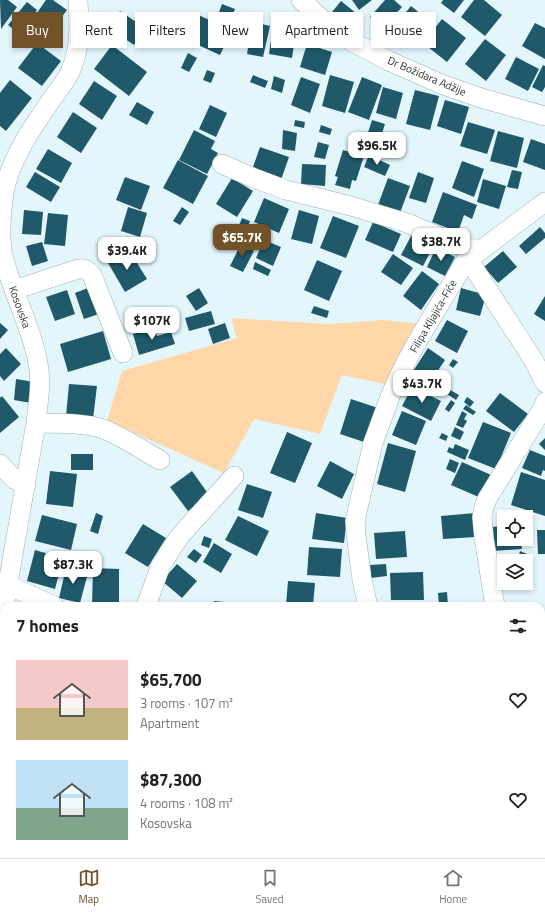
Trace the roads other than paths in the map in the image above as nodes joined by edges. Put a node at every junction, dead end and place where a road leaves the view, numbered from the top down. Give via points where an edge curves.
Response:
1 (78, 0) edge
2 (301, 0) edge
3 (543, 111) edge
4 (222, 164) dead end
5 (545, 202) edge
6 (474, 255) junction
7 (14, 290) junction
8 (123, 353) dead end
9 (545, 383) edge
10 (545, 402) edge
11 (36, 423) junction
12 (160, 460) dead end
13 (0, 464) edge
14 (234, 476) dead end
15 (26, 485) junction
16 (8, 585) junction
17 (5, 602) edge
18 (45, 602) edge
19 (148, 602) edge
20 (367, 602) edge
21 (494, 602) edge

1 - 7 street, Kosovska via 78,37 70,72 29,134 12,166 4,192 2,251
2 - 3 street, Dr Božidara Adžije via 351,41 389,61 473,96
4 - 6 street via 286,190 407,223 459,245
5 - 6 street, Filipa Kljajića-Fiće
6 - 9 street
6 - 20 street, Filipa Kljajića-Fiće via 465,262 457,274 406,362 373,443 355,521
7 - 8 street via 84,268 92,275
7 - 11 street, Kosovska via 38,362 40,377
10 - 21 street via 483,509 484,538
11 - 12 street via 98,428
11 - 15 street, Kosovska
13 - 15 street via 14,479
14 - 19 street via 179,537 162,565
15 - 16 street, Kosovska
16 - 17 street, Kosovska
16 - 18 street

